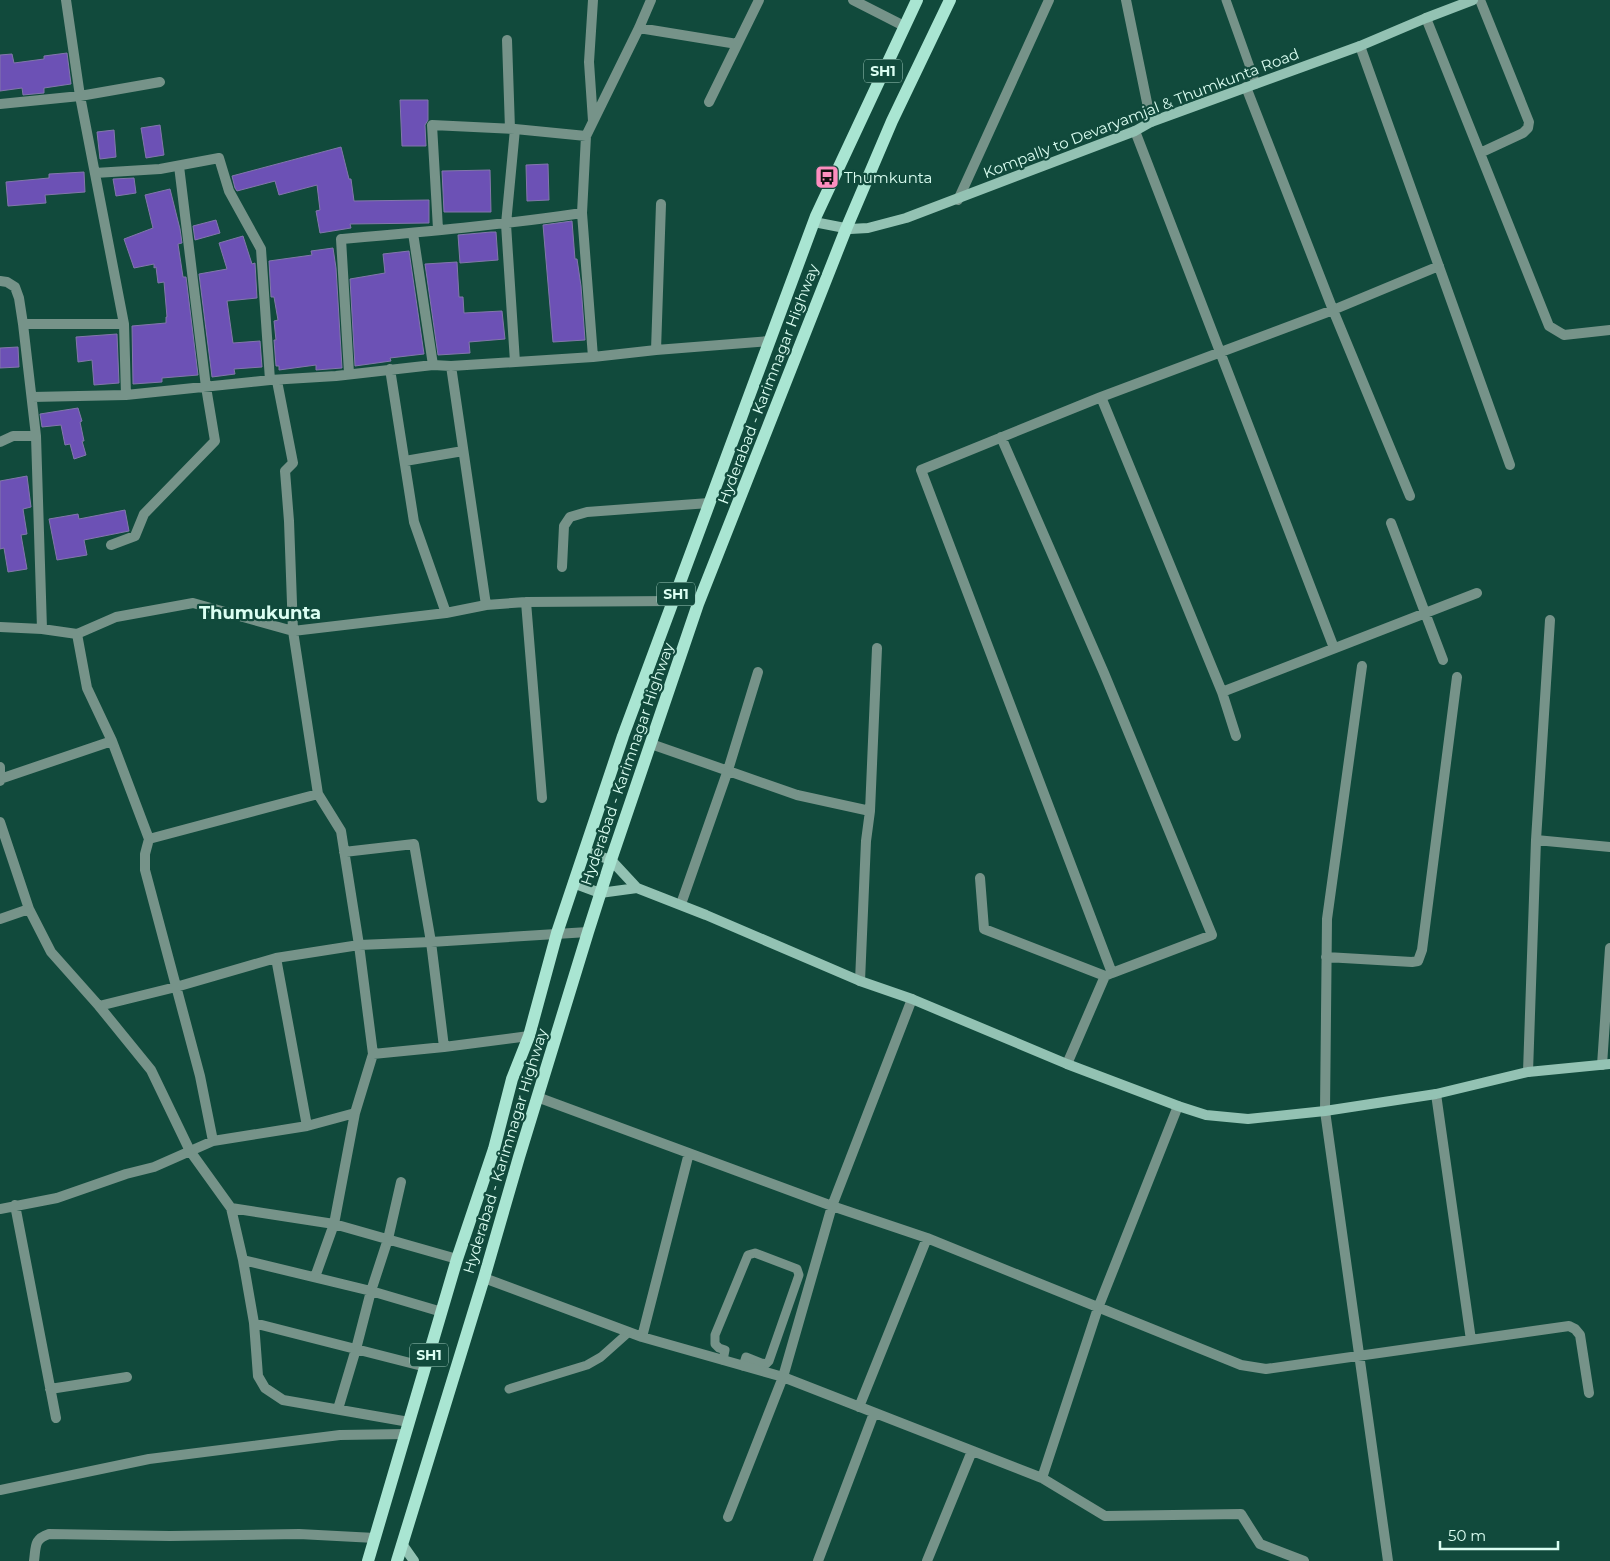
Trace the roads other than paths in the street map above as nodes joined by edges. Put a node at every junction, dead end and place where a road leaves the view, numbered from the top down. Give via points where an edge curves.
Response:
1 (66, 0) edge
2 (593, 0) edge
3 (651, 0) edge
4 (759, 0) edge
5 (853, 0) edge
6 (917, 0) edge
7 (950, 0) edge
8 (1049, 0) edge
9 (1126, 0) edge
10 (1226, 0) edge
11 (1473, 0) edge
12 (1480, 0) edge
13 (1426, 18) junction
14 (904, 26) junction
15 (639, 28) junction
16 (507, 40) dead end
17 (737, 44) junction
18 (1360, 46) junction
19 (160, 82) dead end
20 (1251, 86) junction
21 (80, 96) junction
22 (709, 102) dead end
23 (0, 104) edge
24 (593, 122) junction
25 (1151, 122) junction
26 (513, 129) junction
27 (1135, 131) junction
28 (586, 136) junction
29 (1480, 152) junction
30 (179, 166) junction
31 (95, 173) junction
32 (958, 200) junction
33 (661, 204) dead end
34 (582, 213) junction
35 (814, 222) junction
36 (506, 224) junction
37 (438, 229) junction
38 (846, 229) junction
39 (413, 233) junction
40 (1439, 266) junction
41 (0, 281) edge
42 (1332, 310) junction
43 (23, 324) junction
44 (124, 324) junction
45 (1610, 330) edge
46 (769, 341) junction
47 (656, 350) junction
48 (1219, 352) junction
49 (593, 357) junction
50 (515, 362) junction
51 (433, 365) junction
52 (451, 366) junction
53 (390, 369) junction
54 (349, 373) junction
55 (273, 380) junction
56 (206, 387) junction
57 (126, 395) junction
58 (32, 397) junction
59 (1101, 397) junction
60 (36, 436) junction
61 (1001, 437) junction
62 (0, 442) edge
63 (463, 451) junction
64 (405, 461) junction
65 (1510, 465) dead end
66 (1410, 496) dead end
67 (709, 504) junction
68 (1391, 523) dead end
69 (111, 546) dead end
70 (562, 567) dead end
71 (1477, 593) dead end
72 (674, 601) junction
73 (526, 602) junction
74 (486, 605) junction
75 (446, 613) junction
76 (1425, 613) junction
77 (1550, 620) dead end
78 (0, 628) edge
79 (42, 630) junction
80 (293, 632) junction
81 (77, 634) junction
82 (877, 648) dead end
83 (1334, 648) junction
84 (1443, 660) dead end
85 (1362, 666) dead end
86 (758, 672) dead end
87 (1457, 677) dead end
88 (1222, 692) junction
89 (1236, 736) dead end
90 (112, 742) junction
91 (651, 744) junction
92 (0, 767) edge
93 (728, 770) junction
94 (0, 779) edge
95 (318, 794) junction
96 (542, 798) dead end
97 (870, 811) junction
98 (0, 822) edge
99 (149, 839) junction
100 (1536, 840) junction
101 (1610, 847) edge
102 (584, 851) junction
103 (344, 852) junction
104 (610, 860) junction
105 (980, 878) dead end
106 (573, 883) junction
107 (637, 888) junction
108 (600, 893) junction
109 (680, 904) junction
110 (29, 909) junction
111 (0, 919) edge
112 (588, 932) junction
113 (557, 933) junction
114 (430, 942) junction
115 (359, 945) junction
116 (1610, 948) edge
117 (1326, 957) junction
118 (276, 958) junction
119 (1109, 975) junction
120 (860, 982) junction
121 (176, 987) junction
122 (912, 999) junction
123 (99, 1006) junction
124 (529, 1036) junction
125 (444, 1047) junction
126 (373, 1054) junction
127 (1067, 1064) junction
128 (1606, 1064) edge
129 (1528, 1072) junction
130 (1436, 1094) junction
131 (537, 1097) junction
132 (1178, 1106) junction
133 (1325, 1111) junction
134 (356, 1113) junction
135 (307, 1126) junction
136 (213, 1141) junction
137 (190, 1151) junction
138 (689, 1153) junction
139 (401, 1182) dead end
140 (15, 1205) junction
141 (832, 1206) junction
142 (231, 1208) junction
143 (0, 1209) edge
144 (334, 1224) junction
145 (927, 1238) junction
146 (388, 1239) junction
147 (457, 1259) junction
148 (243, 1260) junction
149 (315, 1277) junction
150 (484, 1278) junction
151 (371, 1291) junction
152 (1098, 1308) junction
153 (442, 1312) junction
154 (254, 1324) junction
155 (629, 1332) junction
156 (642, 1337) junction
157 (1470, 1340) junction
158 (356, 1349) junction
159 (1359, 1356) junction
160 (722, 1360) junction
161 (426, 1366) junction
162 (743, 1366) junction
163 (128, 1377) dead end
164 (783, 1377) junction
165 (509, 1388) dead end
166 (50, 1389) junction
167 (1589, 1393) dead end
168 (859, 1407) junction
169 (338, 1409) junction
170 (874, 1413) junction
171 (56, 1418) dead end
172 (408, 1428) junction
173 (972, 1451) junction
174 (1042, 1478) junction
175 (0, 1490) edge
176 (728, 1517) dead end
177 (375, 1538) junction
178 (402, 1544) junction
179 (34, 1561) edge
180 (368, 1561) edge
181 (397, 1561) edge
182 (414, 1561) edge
183 (818, 1561) edge
184 (927, 1561) edge
185 (1304, 1561) edge
186 (1388, 1561) edge

1 - 21 street
2 - 24 street via 589,62
3 - 15 street
4 - 17 street
5 - 14 street
6 - 14 main road, Hyderabad - Karimnagar Highway / SH1
7 - 38 main road, Hyderabad - Karimnagar Highway / SH1 via 892,121
8 - 32 street
9 - 25 street
10 - 20 lane
11 - 13 street, Kompally to Devaryamjal & Thumkunta Road
12 - 29 street via 1529,122 1523,133
13 - 18 street, Kompally to Devaryamjal & Thumkunta Road
13 - 29 street
14 - 35 main road, Hyderabad - Karimnagar Highway / SH1
15 - 17 street
15 - 24 street
16 - 26 street
17 - 22 street
18 - 20 street, Kompally to Devaryamjal & Thumkunta Road
18 - 40 street
19 - 21 street
20 - 25 street, Kompally to Devaryamjal & Thumkunta Road
20 - 42 street
21 - 23 street
21 - 31 street
24 - 28 street
25 - 27 street, Kompally to Devaryamjal & Thumkunta Road
26 - 28 street
26 - 36 street
26 - 37 street via 432,125
27 - 32 street, Kompally to Devaryamjal & Thumkunta Road
27 - 48 street
28 - 34 street
29 - 45 street via 1549,326 1564,335
30 - 31 street
30 - 55 street via 219,158 229,191 261,250
30 - 56 street
31 - 44 street
32 - 38 street, Kompally to Devaryamjal & Thumkunta Road via 868,228
33 - 47 street
34 - 36 street
34 - 49 street
35 - 38 street, Kompally to Devaryamjal & Thumkunta Road
35 - 46 main road, Hyderabad - Karimnagar Highway / SH1
36 - 37 street
36 - 50 street
37 - 39 street
38 - 91 main road, Hyderabad - Karimnagar Highway / SH1 via 698,604
39 - 51 street
39 - 54 street via 341,239
40 - 42 street
40 - 65 street
41 - 43 street via 15,287
42 - 48 street
42 - 66 street
43 - 44 street
43 - 58 street
44 - 57 street
46 - 47 street
46 - 67 main road, Hyderabad - Karimnagar Highway / SH1
47 - 49 street
48 - 59 street
48 - 83 street
49 - 50 street
50 - 52 street
51 - 52 street
51 - 53 street
52 - 63 street
53 - 54 street
53 - 64 street
54 - 55 street
55 - 56 street
55 - 80 street via 293,463 285,471
56 - 57 street
56 - 69 street via 215,441 144,514 135,536
57 - 58 street
58 - 60 street
59 - 61 street
59 - 88 street
60 - 62 street via 13,436
60 - 79 street
61 - 119 street via 921,470
61 - 119 street via 1104,673 1212,935
63 - 64 street
63 - 74 street
64 - 75 street via 414,522
67 - 70 street via 587,512 570,517 564,526
67 - 72 main road, Hyderabad - Karimnagar Highway / SH1
68 - 76 street
71 - 76 street
72 - 73 street
72 - 102 main road, Hyderabad - Karimnagar Highway / SH1
73 - 74 street
73 - 96 street
74 - 75 street
75 - 80 street
76 - 83 street
76 - 84 street
77 - 100 street
78 - 79 street
79 - 81 street
80 - 81 street via 193,603 116,617
80 - 95 street
81 - 90 street via 87,688
82 - 97 street
83 - 88 street
85 - 117 street via 1327,919
86 - 93 street
87 - 117 street via 1418,961
88 - 89 street
90 - 94 street
90 - 99 street
91 - 93 street
91 - 104 main road, Hyderabad - Karimnagar Highway / SH1
92 - 94 street
93 - 97 street via 797,794
93 - 109 street
95 - 99 street
95 - 103 street via 341,831
97 - 120 street
98 - 110 street
99 - 121 street via 145,870
100 - 101 street
100 - 129 street
102 - 104 street
102 - 106 main road, Hyderabad - Karimnagar Highway / SH1
103 - 114 street via 414,844
103 - 115 street
104 - 107 street
104 - 108 main road, Hyderabad - Karimnagar Highway / SH1
105 - 119 street via 984,929
106 - 108 street
106 - 113 main road, Hyderabad - Karimnagar Highway / SH1
107 - 108 street
107 - 109 street
108 - 112 main road, Hyderabad - Karimnagar Highway / SH1
109 - 120 street
110 - 111 street
110 - 123 street via 50,952
112 - 113 street
112 - 131 main road, Hyderabad - Karimnagar Highway / SH1
113 - 114 street
113 - 124 main road, Hyderabad - Karimnagar Highway / SH1
114 - 115 street
114 - 125 street
115 - 118 street
115 - 126 street
116 - 128 street
117 - 133 street
118 - 121 street
118 - 135 street
119 - 127 street
120 - 122 street
121 - 123 street
121 - 136 street via 200,1076
122 - 127 street
122 - 141 street
123 - 137 street via 151,1070
124 - 125 street
124 - 147 main road, Hyderabad - Karimnagar Highway / SH1 via 512,1079 494,1149
125 - 126 street
126 - 134 street
127 - 132 street
128 - 129 street
129 - 130 street
130 - 133 street
130 - 157 street
131 - 138 street
131 - 150 main road, Hyderabad - Karimnagar Highway / SH1
132 - 133 street via 1206,1115 1248,1119
132 - 152 street
133 - 159 street
134 - 135 street
134 - 144 street
135 - 136 street
136 - 137 street
137 - 140 street via 154,1167 57,1198
137 - 142 street
138 - 141 street
138 - 156 street
139 - 146 street
140 - 143 street
140 - 166 street
141 - 145 street
141 - 164 street
142 - 144 street
142 - 148 street
144 - 146 street
144 - 149 street
145 - 152 street
145 - 168 street
146 - 147 street
146 - 151 street
147 - 153 main road, Hyderabad - Karimnagar Highway / SH1
148 - 149 street
148 - 154 street
149 - 151 street
150 - 155 street
150 - 178 main road, Hyderabad - Karimnagar Highway / SH1
151 - 153 street
151 - 158 street
152 - 159 street via 1241,1365 1266,1370
152 - 174 street
153 - 161 main road, Hyderabad - Karimnagar Highway / SH1
154 - 158 street
154 - 169 street via 258,1376 265,1388 283,1400
155 - 156 street
155 - 165 lane via 587,1365
156 - 160 street
157 - 159 street
157 - 167 street via 1568,1326 1575,1329 1580,1335
158 - 161 street
158 - 169 street
159 - 186 street
160 - 162 street
160 - 162 lane via 725,1350 715,1344 715,1335 748,1255 755,1252 797,1268 799,1275 769,1361 766,1364 746,1357
161 - 172 main road, Hyderabad - Karimnagar Highway / SH1
162 - 164 street
163 - 166 street
164 - 168 street
164 - 176 street
166 - 171 street
168 - 170 street
169 - 172 street
170 - 173 street
170 - 183 street
172 - 175 street via 149,1459
172 - 177 main road, Hyderabad - Karimnagar Highway / SH1
173 - 174 street
173 - 184 street
174 - 185 street via 1105,1516 1241,1514 1260,1544
177 - 179 street via 299,1534 49,1534 41,1536 36,1544
177 - 180 main road, Hyderabad - Karimnagar Highway / SH1
178 - 181 main road, Hyderabad - Karimnagar Highway / SH1
178 - 182 street

